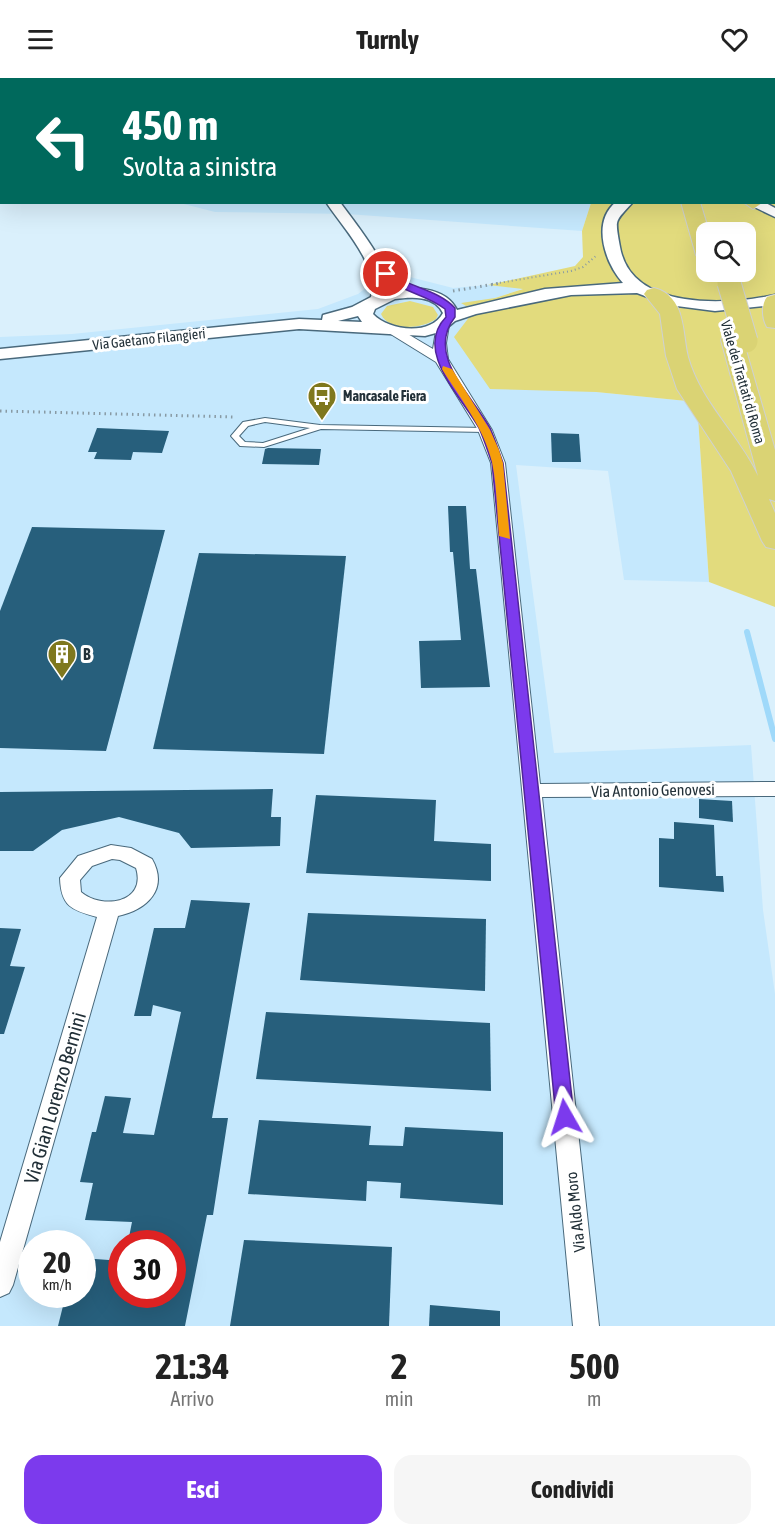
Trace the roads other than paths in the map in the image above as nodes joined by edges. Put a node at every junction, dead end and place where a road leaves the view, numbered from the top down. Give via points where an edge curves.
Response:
1 (334, 204) edge
2 (623, 204) edge
3 (691, 204) edge
4 (705, 204) edge
5 (754, 204) edge
6 (774, 212) edge
7 (696, 222) edge
8 (710, 222) edge
9 (604, 262) junction
10 (375, 265) junction
11 (715, 282) edge
12 (728, 282) edge
13 (649, 292) junction
14 (420, 294) junction
15 (445, 295) junction
16 (373, 302) junction
17 (775, 307) edge
18 (447, 321) junction
19 (299, 324) junction
20 (377, 327) junction
21 (396, 333) junction
22 (739, 341) junction
23 (0, 354) edge
24 (441, 359) junction
25 (320, 427) junction
26 (485, 430) junction
27 (775, 460) edge
28 (775, 493) edge
29 (775, 541) edge
30 (774, 789) edge
31 (531, 791) junction
32 (109, 911) dead end
33 (0, 1285) edge
34 (586, 1326) edge

1 - 10 street
2 - 9 street via 609,219
3 - 7 highway
4 - 8 highway
5 - 6 street
9 - 13 street
9 - 15 street via 501,292
10 - 14 street via 397,283
10 - 16 street via 382,284
11 - 22 highway, Viale dei Trattati di Roma
12 - 22 highway, Viale dei Trattati di Roma, bridge
13 - 17 street via 685,303
13 - 18 street via 612,286 591,288 478,308
13 - 29 highway via 671,314 676,356 689,389 743,471
14 - 15 street
14 - 16 street, Via Gaetano Filangieri via 398,294
15 - 18 street via 450,308
16 - 19 street, Via Gaetano Filangieri
16 - 20 street via 365,315
18 - 21 street via 423,331
18 - 24 street via 439,343
19 - 20 street, Via Gaetano Filangieri
19 - 23 street, Via Gaetano Filangieri
20 - 21 street, Via Gaetano Filangieri
21 - 24 street, Via Aldo Moro
22 - 27 highway, Viale dei Trattati di Roma
22 - 28 highway, Viale dei Trattati di Roma
24 - 26 street, Via Aldo Moro
25 - 25 lane via 266,420 246,424 235,436 243,444 264,445
25 - 26 lane
26 - 31 street, Via Aldo Moro via 498,463
30 - 31 street, Via Antonio Genovesi
31 - 34 street, Via Aldo Moro
32 - 33 street, Via Gian Lorenzo Bernini

